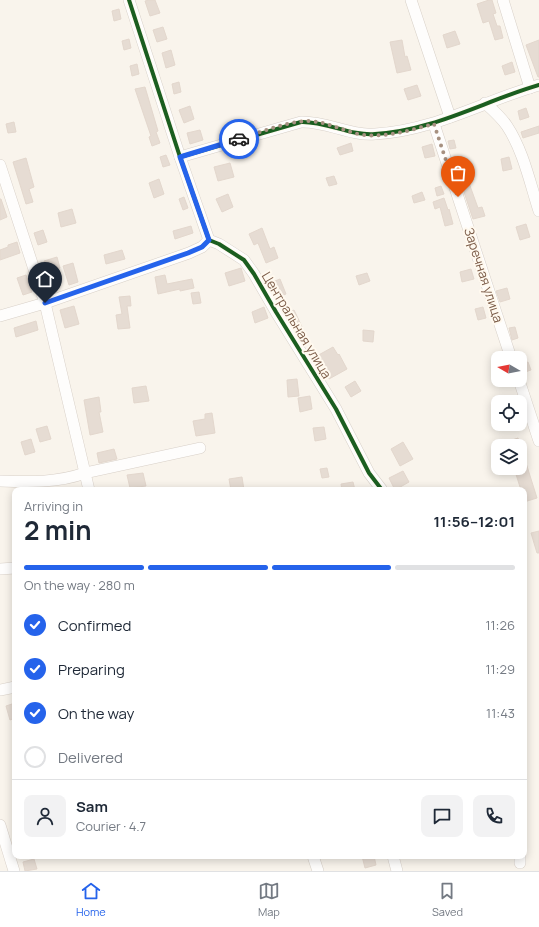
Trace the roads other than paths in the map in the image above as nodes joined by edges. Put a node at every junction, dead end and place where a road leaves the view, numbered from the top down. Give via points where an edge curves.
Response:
1 (129, 0) edge
2 (411, 0) edge
3 (503, 0) edge
4 (534, 86) edge
5 (485, 104) junction
6 (450, 117) junction
7 (434, 124) junction
8 (180, 157) junction
9 (0, 164) edge
10 (539, 211) edge
11 (209, 240) junction
12 (45, 303) junction
13 (0, 316) edge
14 (510, 351) edge
15 (521, 387) edge
16 (539, 441) edge
17 (200, 448) dead end
18 (85, 473) junction
19 (0, 481) edge
20 (88, 487) edge
21 (380, 487) edge
22 (12, 568) edge
23 (0, 569) edge
24 (12, 688) edge
25 (0, 690) edge
26 (0, 825) edge
27 (7, 846) edge
28 (314, 859) edge
29 (394, 859) edge
30 (14, 871) edge
31 (318, 871) edge
32 (397, 871) edge

1 - 8 street
2 - 6 street
3 - 4 street
4 - 5 street
5 - 6 street
5 - 10 street via 506,125 515,142
6 - 7 street
7 - 8 street via 399,133 360,134 318,122 300,122
7 - 14 street, Заречная улица
8 - 11 street
9 - 12 street
11 - 12 street via 202,247 188,253
11 - 21 street, Центральная улица via 244,260 254,274 336,409 369,474
12 - 13 street
12 - 18 street
15 - 16 street
17 - 18 street
18 - 19 street via 70,478 33,482
18 - 20 street
22 - 23 street
24 - 25 street
26 - 27 street
27 - 30 street
28 - 31 street
29 - 32 street

